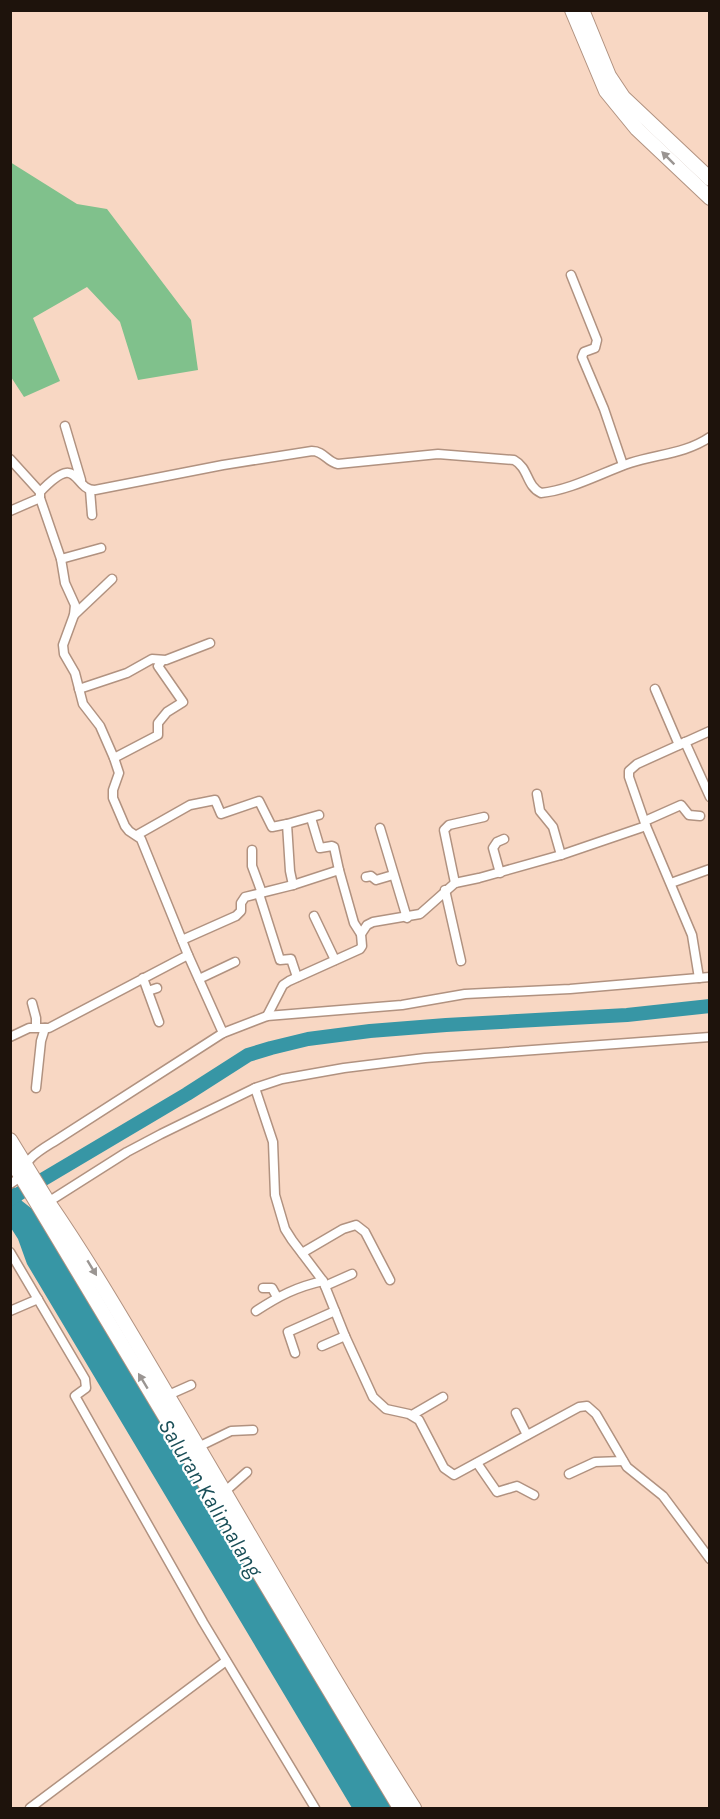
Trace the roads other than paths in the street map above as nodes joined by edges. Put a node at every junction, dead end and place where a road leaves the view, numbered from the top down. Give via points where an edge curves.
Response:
1 (572, 10) edge
2 (582, 10) edge
3 (710, 179) edge
4 (710, 198) edge
5 (571, 275) dead end
6 (65, 426) dead end
7 (710, 437) edge
8 (10, 459) edge
9 (623, 465) junction
10 (81, 481) junction
11 (90, 490) junction
12 (40, 495) junction
13 (10, 511) edge
14 (92, 515) dead end
15 (100, 548) dead end
16 (61, 559) junction
17 (112, 579) dead end
18 (74, 615) junction
19 (210, 643) dead end
20 (162, 661) junction
21 (79, 689) junction
22 (655, 689) dead end
23 (710, 731) edge
24 (682, 743) junction
25 (114, 758) junction
26 (537, 794) dead end
27 (710, 797) edge
28 (700, 816) dead end
29 (484, 817) dead end
30 (287, 824) junction
31 (645, 824) junction
32 (380, 828) dead end
33 (137, 835) junction
34 (504, 839) dead end
35 (252, 850) dead end
36 (561, 855) junction
37 (710, 869) edge
38 (339, 870) junction
39 (500, 873) junction
40 (393, 875) junction
41 (366, 877) dead end
42 (455, 883) junction
43 (671, 883) junction
44 (293, 885) junction
45 (445, 891) junction
46 (261, 893) junction
47 (314, 916) dead end
48 (407, 918) junction
49 (361, 934) junction
50 (182, 940) junction
51 (188, 955) junction
52 (335, 960) junction
53 (461, 961) dead end
54 (235, 962) dead end
55 (297, 976) junction
56 (710, 977) edge
57 (143, 978) junction
58 (699, 978) junction
59 (199, 979) junction
60 (157, 988) dead end
61 (148, 991) junction
62 (32, 1003) dead end
63 (267, 1016) junction
64 (159, 1022) dead end
65 (40, 1027) junction
66 (223, 1032) junction
67 (10, 1037) edge
68 (710, 1037) edge
69 (36, 1088) dead end
70 (255, 1089) junction
71 (10, 1140) edge
72 (10, 1158) edge
73 (21, 1175) edge
74 (43, 1205) junction
75 (10, 1252) edge
76 (302, 1253) junction
77 (14, 1265) edge
78 (352, 1274) dead end
79 (390, 1280) dead end
80 (324, 1284) junction
81 (263, 1288) dead end
82 (277, 1297) junction
83 (38, 1299) junction
84 (10, 1311) edge
85 (256, 1311) dead end
86 (335, 1311) junction
87 (345, 1336) junction
88 (322, 1346) dead end
89 (295, 1353) dead end
90 (191, 1385) dead end
91 (443, 1396) dead end
92 (162, 1399) junction
93 (516, 1413) dead end
94 (412, 1415) junction
95 (253, 1430) dead end
96 (527, 1435) junction
97 (193, 1450) junction
98 (623, 1461) junction
99 (477, 1463) junction
100 (247, 1472) dead end
101 (569, 1474) dead end
102 (534, 1495) dead end
103 (220, 1496) junction
104 (710, 1559) edge
105 (226, 1661) junction
106 (30, 1809) edge
107 (315, 1809) edge
108 (400, 1809) edge
109 (414, 1809) edge

4 -> 1 main road via 637,129 606,91
2 - 3 main road via 609,76 623,97
5 - 9 street via 597,340 595,348 582,357
6 - 10 street
7 - 9 street via 691,447
8 - 12 street
9 - 11 street via 541,493 531,486 524,468 514,460 438,454 338,465 312,451
10 - 11 street
10 - 12 street via 67,472 61,474
11 - 14 street
12 - 13 street
12 - 16 street
15 - 16 street
16 - 18 street via 65,583 75,605
17 - 18 street
18 - 21 street via 63,649
19 - 20 street
20 - 21 street via 152,659 127,673
20 - 25 street via 158,666 183,702 158,723 158,735
21 - 25 street via 83,704 100,726
22 - 24 street
23 - 24 street
24 - 27 street
24 - 31 street via 629,771
25 - 33 street via 119,773 113,798 125,826
26 - 36 street via 540,811 553,827
28 - 31 street via 689,815 681,805
29 - 42 street via 449,825 444,830
30 - 33 street via 272,827 260,802 221,814 215,800 190,805
30 - 38 street via 315,817 320,848 334,847
30 - 44 street
31 - 36 street
31 - 43 street
32 - 40 street
33 - 50 street
34 - 39 street via 493,848
35 - 46 street via 252,866
36 - 39 street
37 - 43 street
38 - 44 street
38 - 49 street
39 - 42 street
40 - 41 street via 376,880
40 - 48 street
42 - 45 street
43 - 58 street via 692,935
44 - 46 street
45 - 48 street via 425,911
45 - 53 street
46 - 50 street via 242,900 236,916
46 - 55 street via 280,960 290,958
47 - 52 street
48 - 49 street via 373,922
49 - 52 street via 360,949
50 - 51 street
51 - 57 street
51 - 59 street
52 - 55 street
54 - 59 street
55 - 63 street via 283,985
56 - 58 street
57 - 61 street
57 - 65 street
58 - 63 street via 465,994 402,1005
59 - 66 street
60 - 61 street
61 - 64 street
62 - 65 street
63 - 66 street
65 - 67 street
65 - 69 street
66 - 73 street via 33,1156
68 - 70 street via 381,1062 297,1076
70 - 74 street via 152,1138
70 - 76 street via 273,1142 273,1183 278,1209
71 - 73 main road
72 - 73 main road
73 - 74 main road
74 - 92 main road
75 - 77 street
76 - 79 street via 356,1225 365,1232
76 - 80 street
77 - 83 street
78 - 80 street
80 - 82 street via 301,1286
80 - 86 street
81 - 82 street via 272,1288
82 - 85 street
83 - 84 street
83 - 105 street via 86,1379 86,1388 75,1396
86 - 87 street
86 - 89 street via 288,1332
87 - 88 street
87 - 94 street via 376,1401 386,1409
90 - 92 street
91 - 94 street
92 - 97 main road
93 - 96 street
94 - 99 street via 422,1425 447,1472 458,1474
95 - 97 street via 231,1431
96 - 98 street via 586,1406 596,1414
96 - 99 street
97 - 103 main road
98 - 101 street via 595,1462
98 - 104 street via 663,1496
99 - 102 street via 496,1492 517,1486
100 - 103 street
103 - 108 main road
103 - 109 main road
105 - 106 street
105 - 107 street

